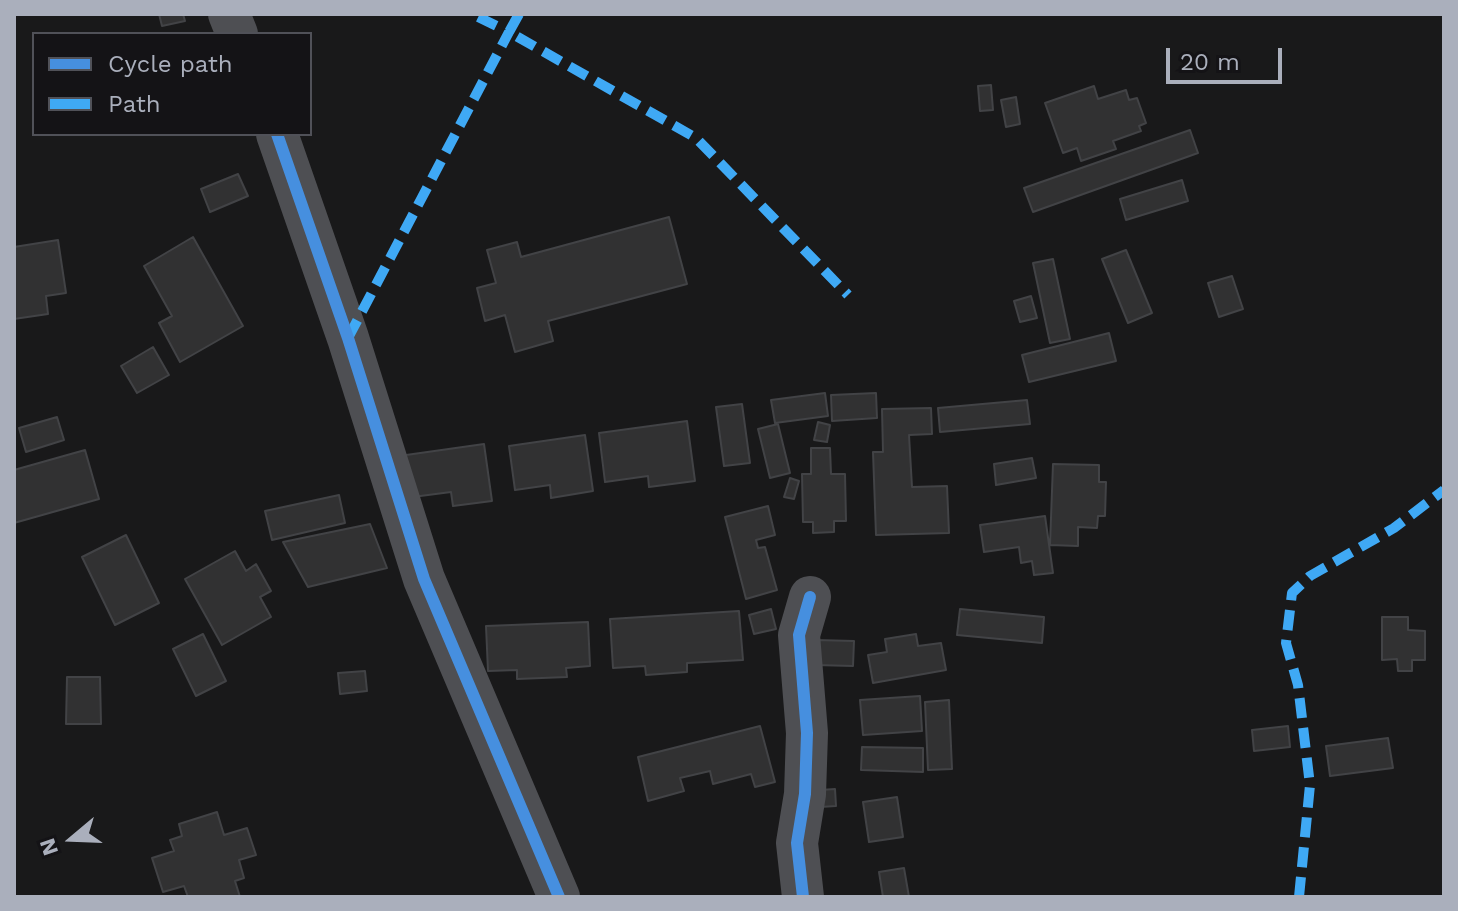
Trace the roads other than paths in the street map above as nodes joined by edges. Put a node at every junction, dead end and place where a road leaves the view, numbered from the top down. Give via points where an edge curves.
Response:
1 (278, 136) edge
2 (810, 597) dead end
3 (559, 897) edge
4 (803, 897) edge

1 - 3 street via 424,579
2 - 4 street via 799,635 807,733 797,843

